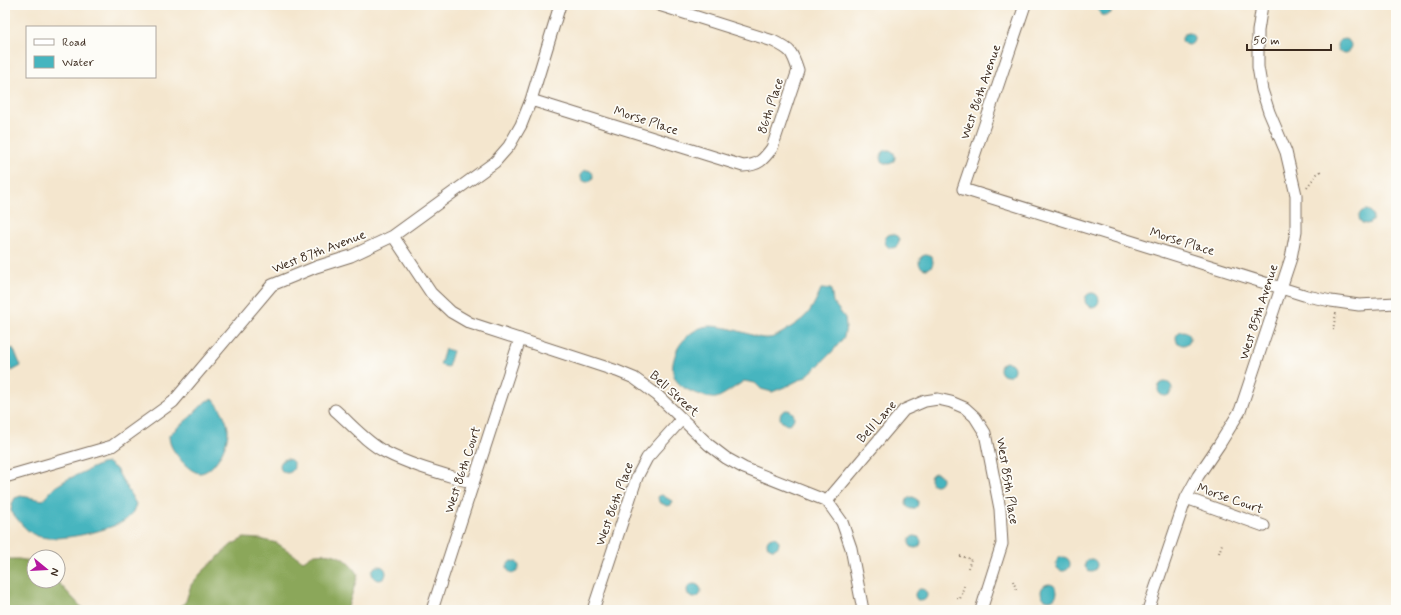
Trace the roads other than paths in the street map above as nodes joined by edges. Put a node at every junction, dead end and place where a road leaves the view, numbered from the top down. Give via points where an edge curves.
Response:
1 (560, 5) edge
2 (659, 5) edge
3 (1025, 5) edge
4 (1262, 5) edge
5 (531, 100) junction
6 (753, 166) joint
7 (963, 189) joint
8 (394, 236) junction
9 (1282, 288) junction
10 (1396, 303) edge
11 (520, 339) junction
12 (965, 408) joint
13 (335, 410) dead end
14 (682, 419) junction
15 (5, 477) edge
16 (473, 484) junction
17 (1186, 498) junction
18 (827, 501) junction
19 (1264, 526) dead end
20 (432, 610) edge
21 (593, 610) edge
22 (863, 610) edge
23 (981, 610) edge
24 (1148, 610) edge

1 - 5 street, West 87th Avenue
2 - 6 street, 86th Place via 773,40 788,49 795,59 798,70 772,148
3 - 7 street, West 86th Avenue
4 - 9 street, West 85th Avenue via 1258,31 1258,68 1269,112 1286,152 1296,195 1296,231
5 - 6 street, Morse Place via 743,166
5 - 8 street, West 87th Avenue via 509,146 495,162
7 - 9 street, Morse Place
8 - 11 street, Bell Street via 431,293 451,312 470,323
8 - 15 street, West 87th Avenue via 351,256 272,285 173,402 112,446
9 - 10 street, Morse Place via 1307,296 1358,305
9 - 17 street, West 85th Avenue via 1240,412
11 - 14 street, Bell Street via 634,378 657,395
11 - 16 street, West 86th Court
12 - 18 street, Bell Lane via 938,400 925,401 904,410
12 - 23 street, West 85th Place via 975,416 985,433 1000,509 1002,544
13 - 16 street via 385,452
14 - 18 street, Bell Street via 726,458 744,468
14 - 21 street, West 86th Place via 647,458 637,477
16 - 20 street, West 86th Court
17 - 19 street, Morse Court
17 - 24 street, West 85th Avenue
18 - 22 street via 842,522

